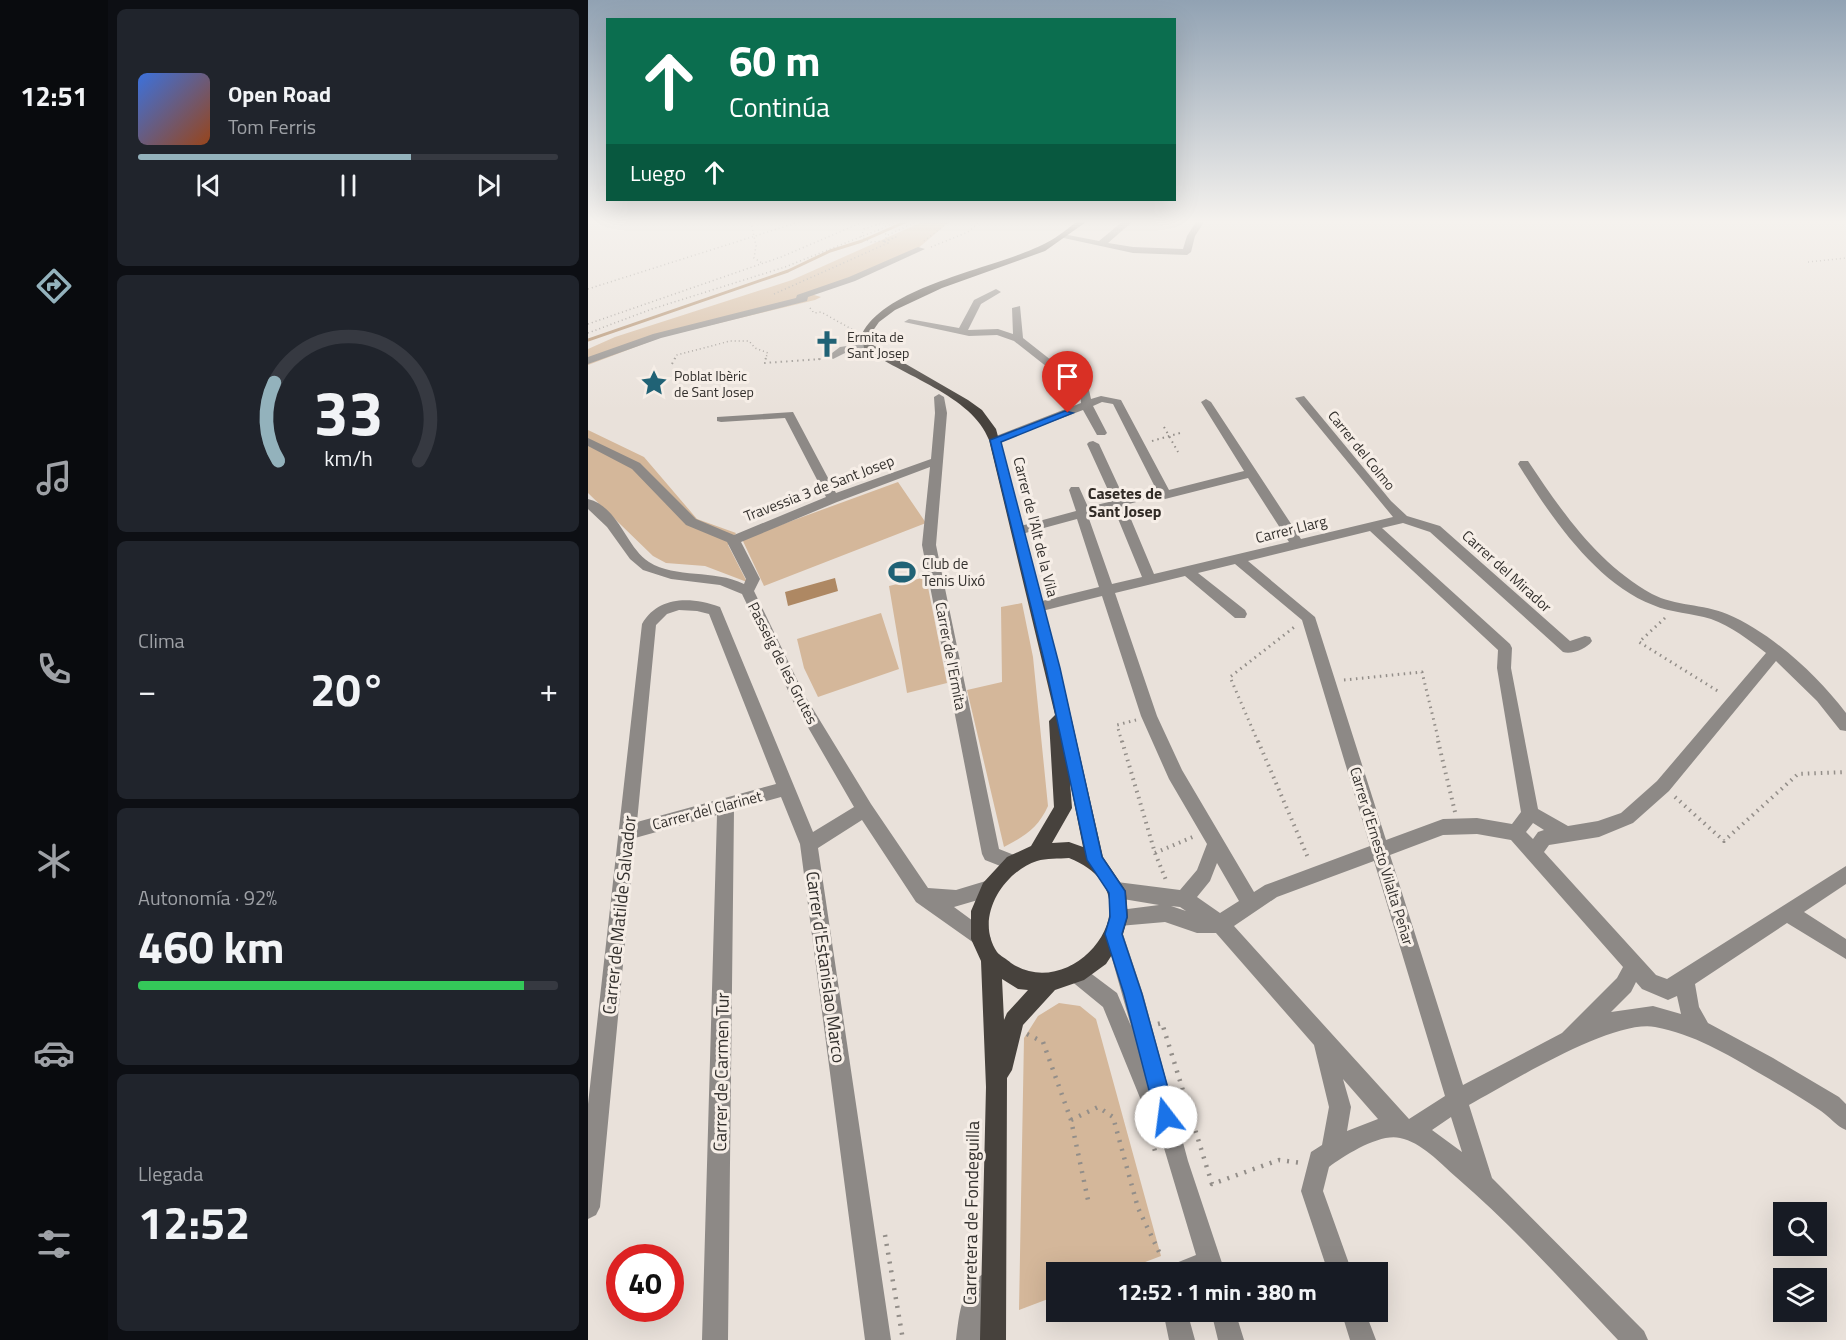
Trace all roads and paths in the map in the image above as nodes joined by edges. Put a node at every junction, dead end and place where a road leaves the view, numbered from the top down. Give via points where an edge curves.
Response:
1 (701, 285) edge
2 (729, 285) edge
3 (795, 285) edge
4 (836, 285) edge
5 (940, 285) edge
6 (996, 292) dead end
7 (775, 294) dead end
8 (804, 299) junction
9 (1017, 308) dead end
10 (909, 322) dead end
11 (588, 324) edge
12 (962, 332) junction
13 (588, 333) edge
14 (867, 333) junction
15 (1018, 339) junction
16 (868, 346) junction
17 (833, 357) joint
18 (588, 361) edge
19 (672, 364) dead end
20 (939, 397) dead end
21 (1300, 398) dead end
22 (1206, 402) dead end
23 (1087, 406) junction
24 (721, 419) dead end
25 (1164, 427) dead end
26 (1101, 433) dead end
27 (1180, 433) dead end
28 (1169, 436) junction
29 (995, 440) junction
30 (588, 441) edge
31 (1093, 444) dead end
32 (1139, 444) junction
33 (1178, 452) dead end
34 (936, 461) junction
35 (1524, 464) dead end
36 (1252, 473) junction
37 (1075, 490) dead end
38 (1164, 493) junction
39 (834, 499) junction
40 (588, 503) edge
41 (1119, 503) junction
42 (1083, 513) junction
43 (1403, 519) junction
44 (1372, 526) junction
45 (1018, 531) junction
46 (734, 540) junction
47 (1297, 544) junction
48 (1237, 559) junction
49 (1187, 571) junction
50 (1150, 580) junction
51 (1108, 590) junction
52 (747, 591) junction
53 (1038, 607) junction
54 (1677, 607) junction
55 (1240, 614) dead end
56 (1308, 617) junction
57 (649, 624) joint
58 (1585, 641) dead end
59 (1774, 654) junction
60 (1053, 668) junction
61 (1328, 682) junction
62 (1734, 701) junction
63 (1149, 716) junction
64 (1846, 725) edge
65 (1846, 772) edge
66 (1663, 786) junction
67 (787, 788) junction
68 (726, 805) junction
69 (865, 809) junction
70 (1530, 813) junction
71 (1458, 825) junction
72 (628, 832) junction
73 (1516, 833) junction
74 (1566, 834) junction
75 (1212, 837) junction
76 (809, 844) junction
77 (1380, 851) junction
78 (1037, 852) junction
79 (1533, 852) junction
80 (1155, 853) junction
81 (1095, 860) junction
82 (1013, 864) junction
83 (1846, 874) edge
84 (1315, 875) junction
85 (989, 888) junction
86 (1117, 891) junction
87 (923, 896) junction
88 (1175, 898) junction
89 (1252, 905) junction
90 (1787, 912) junction
91 (1220, 924) junction
92 (1116, 925) junction
93 (981, 939) junction
94 (1846, 950) edge
95 (991, 960) junction
96 (1634, 965) junction
97 (1077, 973) junction
98 (1049, 982) junction
99 (1676, 984) junction
100 (1021, 1030) dead end
101 (1701, 1030) junction
102 (1323, 1040) junction
103 (1569, 1040) junction
104 (997, 1088) junction
105 (1457, 1100) junction
106 (1846, 1119) edge
107 (1071, 1120) junction
108 (1406, 1127) junction
109 (1325, 1159) junction
110 (1177, 1161) junction
111 (1482, 1182) junction
112 (1212, 1184) dead end
113 (1088, 1200) dead end
114 (588, 1207) edge
115 (1161, 1256) dead end
116 (1209, 1262) edge
117 (1337, 1262) edge
118 (994, 1281) junction
119 (1178, 1322) edge
120 (1226, 1322) edge
121 (1357, 1322) edge
122 (715, 1340) edge
123 (878, 1340) edge
124 (969, 1340) edge
125 (993, 1340) edge
126 (1182, 1340) edge
127 (1231, 1340) edge
128 (1363, 1340) edge
129 (1635, 1340) edge

1 - 11 path
2 - 13 path
3 - 7 path
4 - 8 street via 800,297
5 - 14 main road via 875,321
6 - 12 street via 981,298
8 - 14 path via 814,313 821,312 855,332
8 - 18 street via 657,336
9 - 15 street
10 - 12 street
12 - 15 street via 998,332
14 - 16 main road
15 - 23 street via 1084,392
16 - 17 street via 844,349
16 - 29 main road, Carrer de l'Alt de la Vila via 884,359 970,406 987,423
17 - 19 path via 764,363 768,353 749,341 730,341 677,355
20 - 34 street, Carrer de l'Ermita
21 - 43 street, Carrer del Colmo
22 - 36 street
23 - 26 street
23 - 29 street
23 - 32 street via 1101,399 1117,402
24 - 39 street via 789,414
25 - 28 path
27 - 28 path
28 - 32 path
28 - 33 path
29 - 45 main road, Carrer de l'Alt de la Vila
30 - 46 street via 636,466 691,522
31 - 41 street
32 - 38 street
34 - 39 street, Travessia 3 de Sant Josep
34 - 82 street, Carrer de l'Ermita via 928,545 992,854
35 - 54 street via 1540,492 1592,553 1623,582 1650,598
36 - 38 street
36 - 47 street
37 - 42 street
38 - 41 street
39 - 46 street, Travessia 3 de Sant Josep
40 - 52 street, Passeig de les Grutes via 620,532 636,559 648,567 715,577
41 - 42 street
41 - 50 street
42 - 45 street
42 - 51 street
43 - 44 street, Carrer Llarg
43 - 58 street, Carrer del Mirador via 1435,530 1568,648
44 - 47 street, Carrer Llarg
44 - 70 street via 1505,648 1504,668
45 - 53 main road, Carrer de l'Alt de la Vila
46 - 52 street, Travessia 3 de Sant Josep via 753,579
47 - 48 street, Carrer Llarg
48 - 49 street, Carrer Llarg
48 - 56 street
49 - 50 street, Carrer Llarg
49 - 55 street
50 - 51 street, Carrer Llarg
51 - 53 street, Carrer Llarg
51 - 63 street
52 - 69 street, Passeig de les Grutes via 799,699
53 - 60 main road, Carrer de l'Alt de la Vila
54 - 59 street via 1722,618
54 - 62 path via 1639,642
56 - 61 street, Carrer d'Ernesto Vilalta Peñar
56 - 84 path via 1230,677
57 - 67 street, Carrer d'Estanislao Marco via 656,612 675,606 699,604 715,611
57 - 72 street, Carrer de Matilde Salvador
59 - 62 street
59 - 64 street via 1810,682
60 - 78 main road, Carrer de l'Alt de la Vila via 1063,808
60 - 81 main road, Carrer de l'Alt de la Vila
61 - 71 path via 1422,672
61 - 77 street, Carrer d'Ernesto Vilalta Peñar
62 - 66 street
63 - 75 street via 1175,774
63 - 80 path via 1117,725
65 - 66 path via 1798,774 1724,841
66 - 74 street via 1627,818 1599,830
67 - 68 street, Carrer del Clarinet
67 - 76 street, Carrer d'Estanislao Marco
68 - 72 street, Carrer del Clarinet
68 - 122 street, Carrer de Carmen Tur
69 - 76 street
69 - 87 street, Passeig de les Grutes
70 - 73 street
70 - 74 street
71 - 73 street
71 - 77 street
72 - 114 street, Carrer de Matilde Salvador
73 - 79 street
74 - 79 street via 1544,838
75 - 80 path
75 - 88 street via 1204,875
75 - 89 street
76 - 123 street, Carrer d'Estanislao Marco
77 - 84 street
77 - 105 street, Carrer d'Ernesto Vilalta Peñar
78 - 81 main road via 1069,850
78 - 82 main road
79 - 96 street
80 - 88 path
81 - 86 main road
82 - 85 main road
83 - 90 street
84 - 89 street via 1271,891
85 - 87 street via 956,899
85 - 93 main road via 980,911
86 - 88 street
86 - 92 main road
87 - 93 street, Passeig de les Grutes
88 - 91 street, Carrer d'Ernesto Vilalta Peñar
89 - 91 street
90 - 94 street
90 - 99 street
91 - 92 street via 1197,924 1165,913
91 - 102 street, Carrer d'Ernesto Vilalta Peñar
92 - 97 main road via 1098,957
92 - 110 street
93 - 95 main road
95 - 98 main road via 1018,979
95 - 104 main road, Carretera de Fondeguilla
96 - 99 street via 1649,982
96 - 103 street via 1624,985
97 - 98 main road
97 - 110 street via 1110,1000
98 - 104 main road, Carretera de Fondeguilla via 1014,1020
99 - 101 street
100 - 107 path via 1043,1042
101 - 103 street via 1653,1016 1608,1023
101 - 106 street via 1831,1105
102 - 108 street, Carrer d'Ernesto Vilalta Peñar
102 - 109 street via 1340,1107
103 - 105 street
104 - 118 main road, Carretera de Fondeguilla
105 - 108 street
105 - 111 street, Carrer d'Ernesto Vilalta Peñar
107 - 113 path
107 - 115 path via 1098,1107 1113,1117 1138,1208
108 - 109 street via 1367,1135
108 - 111 street, Carrer d'Ernesto Vilalta Peñar
109 - 112 path via 1279,1160
109 - 117 street via 1312,1191
110 - 116 street
111 - 129 street, Carrer d'Ernesto Vilalta Peñar
118 - 124 street via 973,1302
118 - 125 main road, Carretera de Fondeguilla
119 - 126 street
120 - 127 street
121 - 128 street

